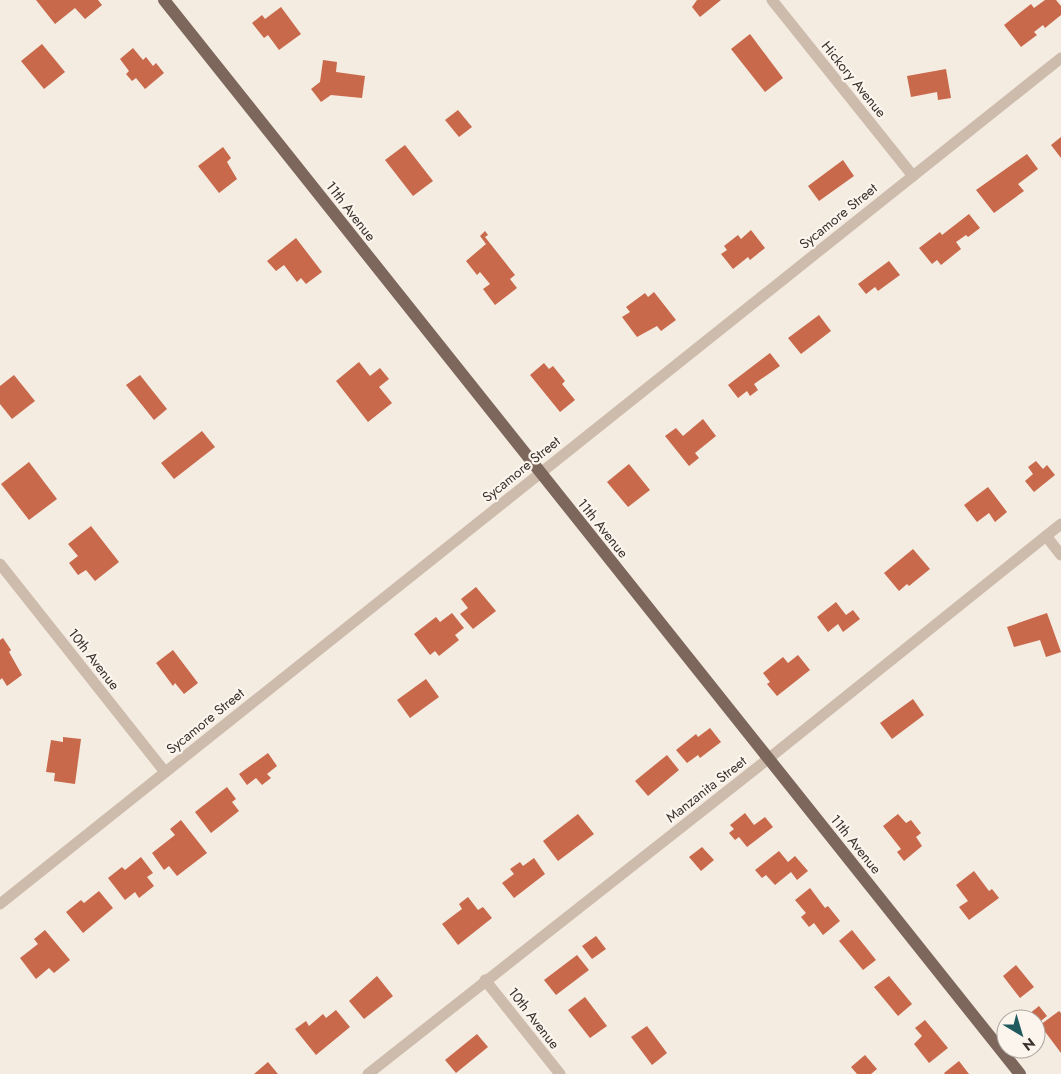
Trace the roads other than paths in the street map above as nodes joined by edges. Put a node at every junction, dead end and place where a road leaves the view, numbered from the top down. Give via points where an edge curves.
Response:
1 (164, 0) edge
2 (772, 0) edge
3 (1061, 58) edge
4 (913, 176) junction
5 (540, 473) junction
6 (1061, 524) edge
7 (1046, 536) junction
8 (1061, 555) edge
9 (0, 564) edge
10 (768, 759) junction
11 (165, 772) junction
12 (0, 904) edge
13 (485, 980) junction
14 (368, 1074) edge
15 (560, 1074) edge
16 (1020, 1074) edge

1 - 5 main road, 11th Avenue
2 - 4 street, Hickory Avenue
3 - 4 street, Sycamore Street
4 - 5 street, Sycamore Street
5 - 10 main road, 11th Avenue
5 - 11 street, Sycamore Street
6 - 7 street, Manzanita Street
7 - 8 street
7 - 10 street, Manzanita Street
9 - 11 street, 10th Avenue
10 - 13 street, Manzanita Street
10 - 16 main road, 11th Avenue
11 - 12 street, Sycamore Street
13 - 14 street, Manzanita Street
13 - 15 street, 10th Avenue

